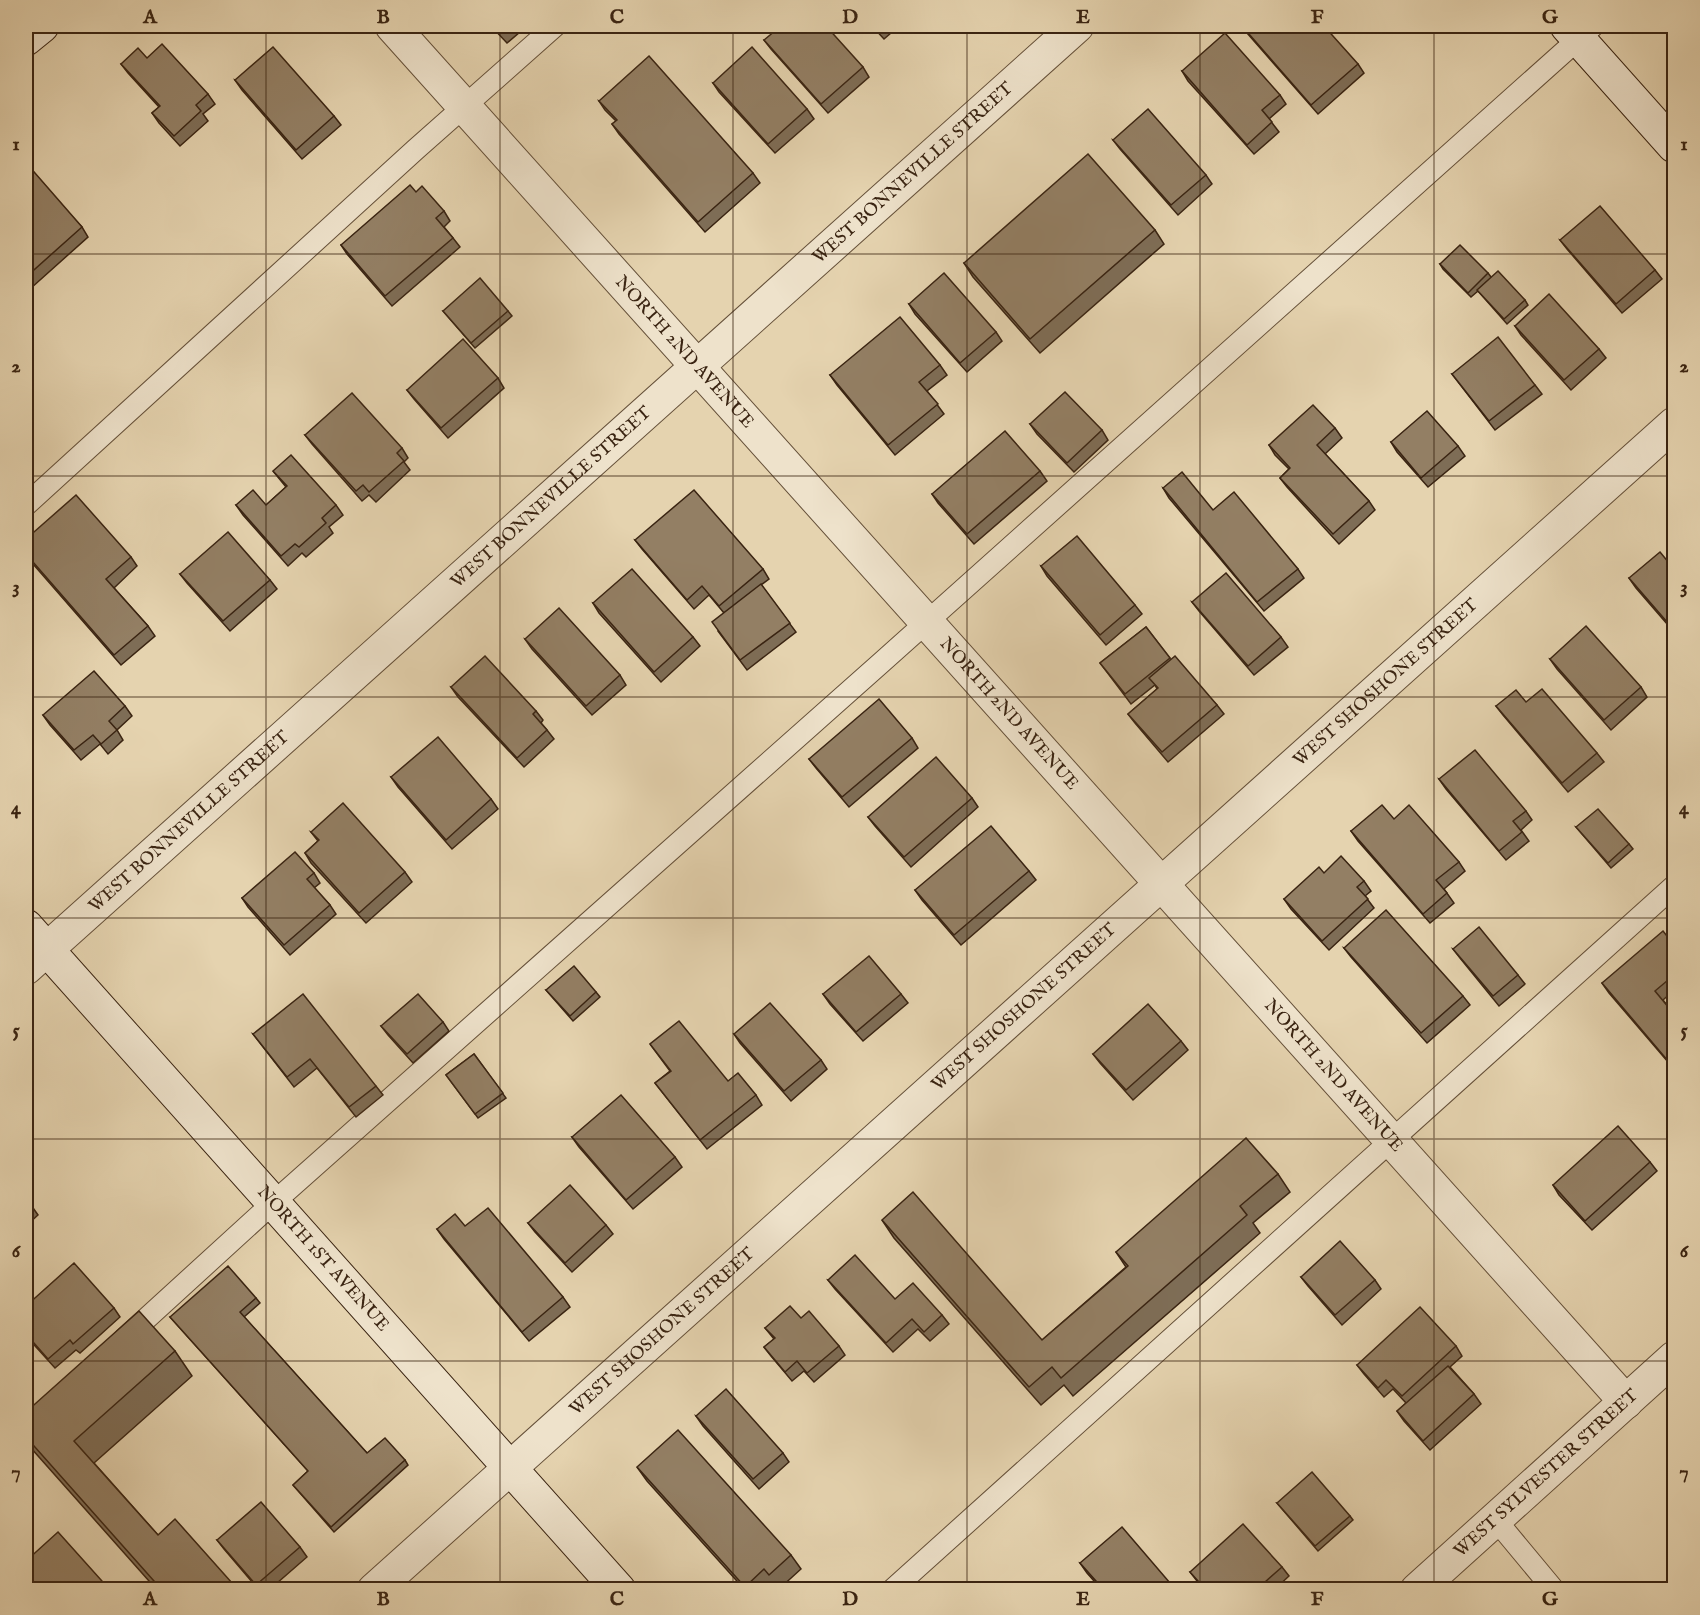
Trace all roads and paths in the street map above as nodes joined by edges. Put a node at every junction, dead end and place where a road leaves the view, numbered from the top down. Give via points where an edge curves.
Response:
1 (42, 26) edge
2 (392, 26) edge
3 (555, 26) edge
4 (1077, 26) edge
5 (1580, 30) edge
6 (26, 39) edge
7 (464, 106) junction
8 (1674, 146) edge
9 (698, 366) junction
10 (1674, 424) edge
11 (26, 505) edge
12 (927, 622) junction
13 (1162, 884) junction
14 (1674, 886) edge
15 (32, 948) edge
16 (1391, 1140) junction
17 (273, 1203) junction
18 (111, 1351) edge
19 (1674, 1358) edge
20 (1626, 1402) junction
21 (510, 1468) junction
22 (1495, 1519) junction
23 (375, 1590) edge
24 (619, 1590) edge
25 (892, 1590) edge
26 (1417, 1590) edge
27 (1554, 1590) edge

1 - 6 street
2 - 7 street, NORTH 2ND AVENUE
3 - 7 lane
4 - 9 street, WEST BONNEVILLE STREET
5 - 8 street
5 - 12 lane
7 - 9 street, NORTH 2ND AVENUE
7 - 11 lane
9 - 12 street, NORTH 2ND AVENUE
9 - 15 street, WEST BONNEVILLE STREET
10 - 13 street, WEST SHOSHONE STREET
12 - 13 street, NORTH 2ND AVENUE
12 - 17 lane
13 - 16 street, NORTH 2ND AVENUE
13 - 21 street, WEST SHOSHONE STREET
14 - 16 lane
15 - 17 street, NORTH 1ST AVENUE
16 - 20 street, NORTH 2ND AVENUE
16 - 25 lane
17 - 18 lane
17 - 21 street, NORTH 1ST AVENUE
19 - 20 street, WEST SYLVESTER STREET
20 - 22 street, WEST SYLVESTER STREET
21 - 23 street, WEST SHOSHONE STREET
21 - 24 street, NORTH 1ST AVENUE
22 - 26 street, WEST SYLVESTER STREET
22 - 27 lane

